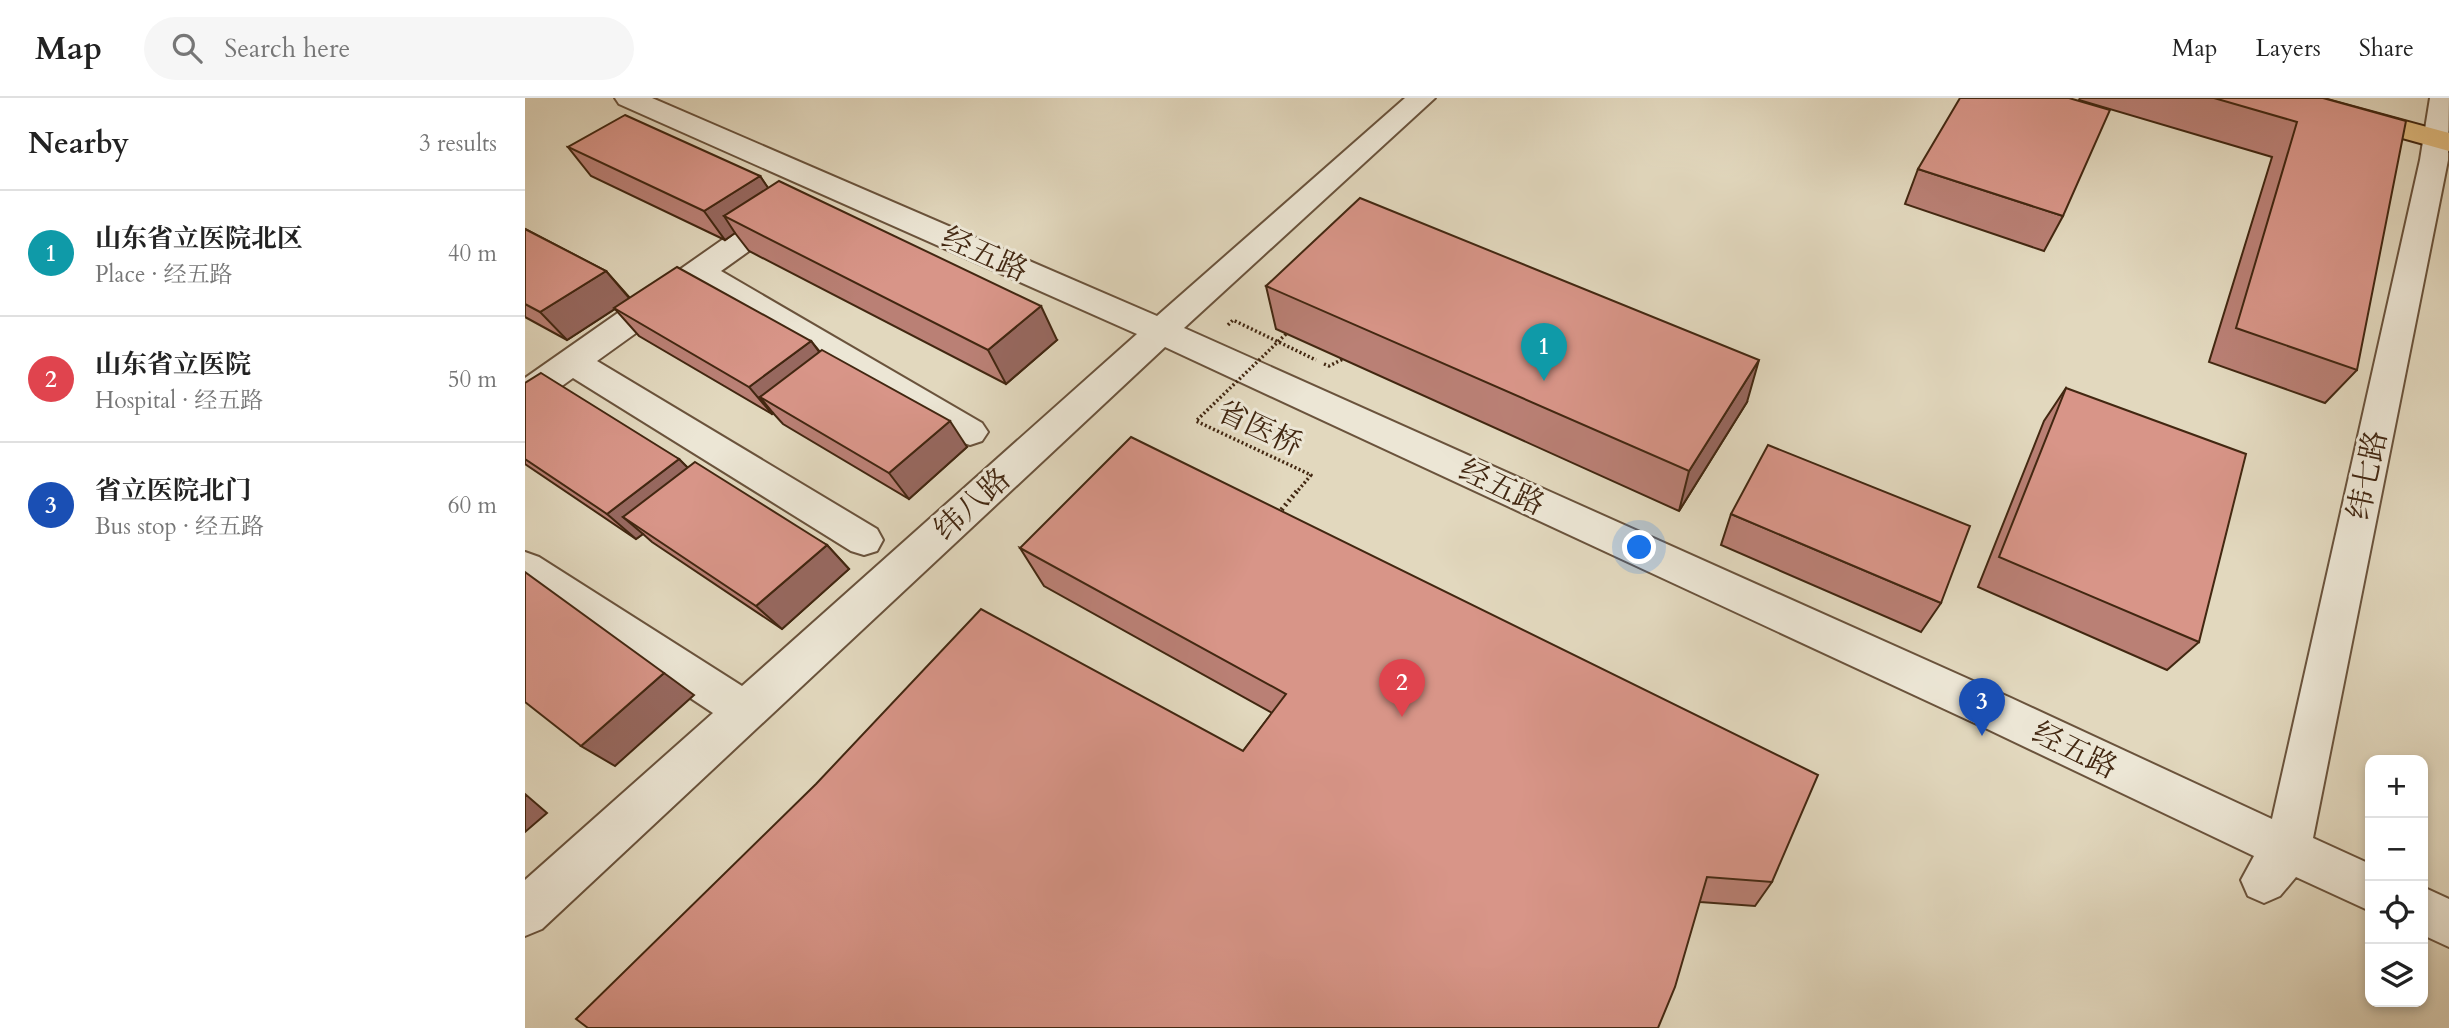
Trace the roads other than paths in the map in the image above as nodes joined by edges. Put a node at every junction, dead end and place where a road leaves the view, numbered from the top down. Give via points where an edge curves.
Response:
1 (629, 98) edge
2 (1421, 98) edge
3 (2290, 98) edge
4 (2444, 98) edge
5 (2444, 140) edge
6 (824, 183) junction
7 (699, 272) junction
8 (1161, 331) junction
9 (572, 362) junction
10 (525, 395) edge
11 (970, 432) dead end
12 (864, 540) dead end
13 (525, 568) edge
14 (745, 711) junction
15 (2276, 866) junction
16 (2365, 887) edge
17 (525, 912) edge
18 (2428, 913) edge
19 (2449, 923) edge

1 - 6 street, 经五路
2 - 8 street, 纬八路
3 - 5 main road
4 - 5 street, 纬七路
5 - 15 street, 纬七路
6 - 7 street
6 - 8 street, 经五路
7 - 9 street
7 - 11 street
8 - 14 street, 纬八路
8 - 15 street, 经五路 via 1996,712
9 - 10 street
9 - 12 street
13 - 14 street
14 - 17 street, 纬八路
15 - 16 street, 经五路
18 - 19 street

